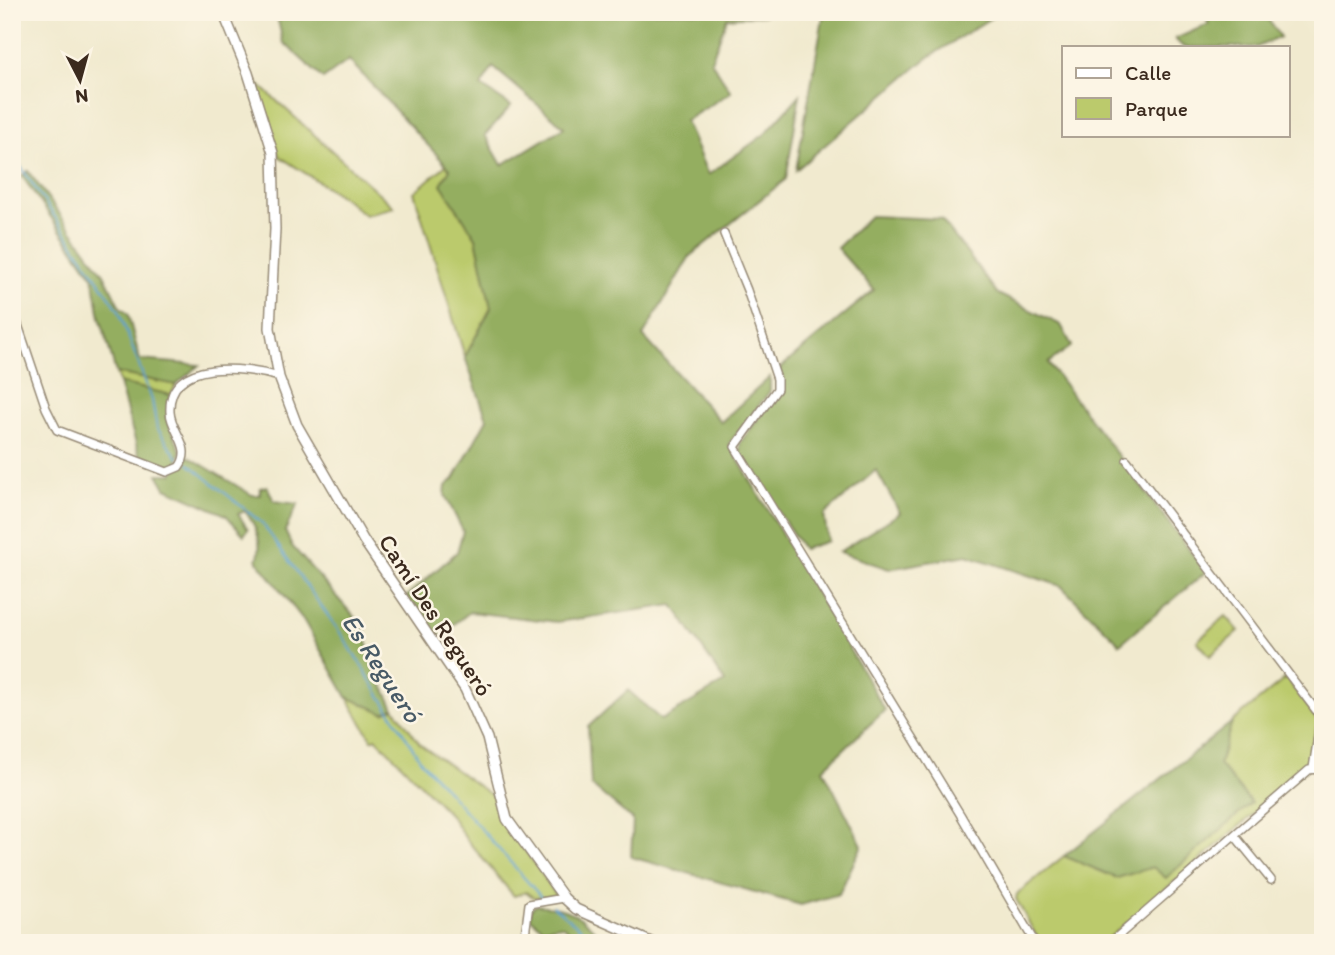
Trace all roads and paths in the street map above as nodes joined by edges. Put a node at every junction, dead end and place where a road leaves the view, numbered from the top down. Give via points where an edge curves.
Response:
1 (223, 12) edge
2 (724, 234) dead end
3 (12, 307) edge
4 (279, 377) junction
5 (1127, 460) dead end
6 (1313, 768) junction
7 (1323, 777) edge
8 (1235, 836) junction
9 (1271, 880) dead end
10 (564, 898) junction
11 (524, 943) edge
12 (653, 943) edge
13 (1035, 943) edge
14 (1110, 943) edge

1 - 4 street, Camí Des Regueró via 273,153 270,328
2 - 13 street via 777,379 777,389 735,447
3 - 4 street via 57,430 167,471 179,467 184,457 170,411 176,390 186,377 208,369
4 - 10 street, Camí Des Regueró via 297,425 364,541 466,689 487,738 507,819
5 - 6 street via 1321,717
6 - 7 street
6 - 8 street
8 - 9 street
8 - 14 street
10 - 11 street via 529,904
10 - 12 street, Camí Des Regueró via 587,916

